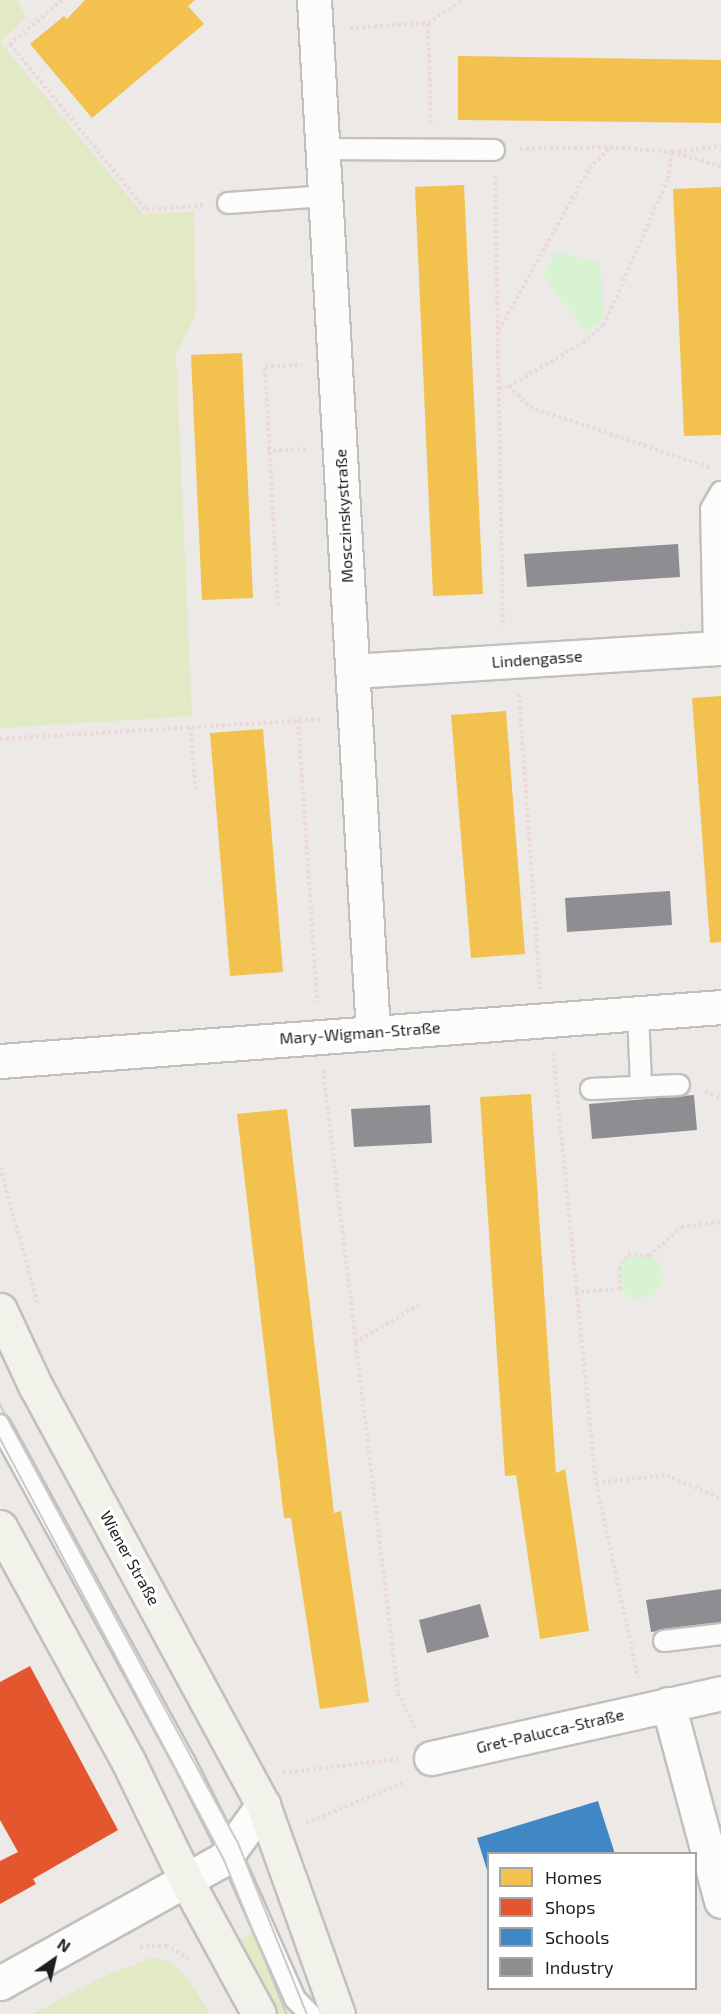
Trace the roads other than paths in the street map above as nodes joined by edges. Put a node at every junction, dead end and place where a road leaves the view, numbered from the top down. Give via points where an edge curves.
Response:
1 (315, 15) edge
2 (323, 149) junction
3 (494, 150) road end
4 (325, 196) junction
5 (228, 203) road end
6 (721, 492) edge
7 (717, 648) edge
8 (352, 671) junction
9 (721, 1007) edge
10 (638, 1013) junction
11 (373, 1032) junction
12 (0, 1061) edge
13 (679, 1085) dead end
14 (640, 1086) junction
15 (591, 1089) dead end
16 (0, 1310) edge
17 (0, 1425) edge
18 (0, 1527) edge
19 (721, 1634) edge
20 (664, 1641) dead end
21 (721, 1693) edge
22 (656, 1707) junction
23 (431, 1758) road end
24 (263, 1804) junction
25 (230, 1851) junction
26 (187, 1882) junction
27 (721, 1901) edge
28 (0, 1983) edge
29 (259, 2014) edge
30 (310, 2014) edge
31 (338, 2014) edge

1 - 2 street, Mosczinskystraße
2 - 3 lane
2 - 4 street, Mosczinskystraße
4 - 5 lane
4 - 8 street, Mosczinskystraße
6 - 7 lane via 711,509
7 - 8 street, Lindengasse
8 - 11 street, Mosczinskystraße
9 - 10 street, Mary-Wigman-Straße
10 - 11 street, Mary-Wigman-Straße
10 - 14 lane
11 - 12 street, Mary-Wigman-Straße
13 - 14 lane
14 - 15 lane
16 - 24 main road, Wiener Straße via 35,1385
17 - 25 lane via 136,1669
18 - 26 main road via 129,1763
19 - 20 lane
21 - 22 street, Gret-Palucca-Straße
22 - 23 street, Gret-Palucca-Straße
22 - 27 street
24 - 25 street
24 - 31 main road, Wiener Straße
25 - 26 street
25 - 30 lane via 295,1999
26 - 28 street
26 - 29 main road

